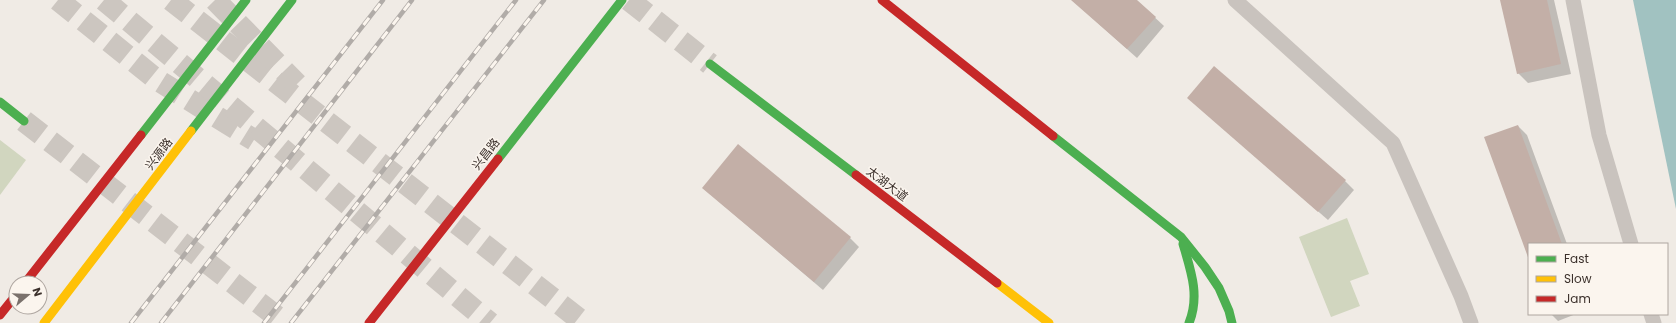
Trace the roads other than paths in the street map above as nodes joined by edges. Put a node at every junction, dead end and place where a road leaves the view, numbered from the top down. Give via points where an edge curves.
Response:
1 (246, 0) edge
2 (292, 0) edge
3 (622, 0) edge
4 (882, 0) edge
5 (1235, 0) edge
6 (1573, 0) edge
7 (710, 64) tunnel mouth
8 (0, 102) edge
9 (24, 121) tunnel mouth
10 (1181, 237) junction
11 (1631, 243) edge
12 (31, 275) edge
13 (8, 305) edge
14 (0, 315) edge
15 (44, 323) edge
16 (369, 323) edge
17 (1049, 323) edge
18 (1189, 323) edge
19 (1232, 323) edge
20 (1471, 323) edge

1 - 12 main road
2 - 15 main road, 兴源路
3 - 16 main road, 兴昌路
4 - 10 main road
5 - 20 lane via 1393,143
6 - 11 lane via 1599,135
7 - 17 main road, 太湖大道
8 - 9 main road
10 - 18 main road via 1195,287 1194,314
10 - 19 main road via 1206,266 1228,307
13 - 14 main road

